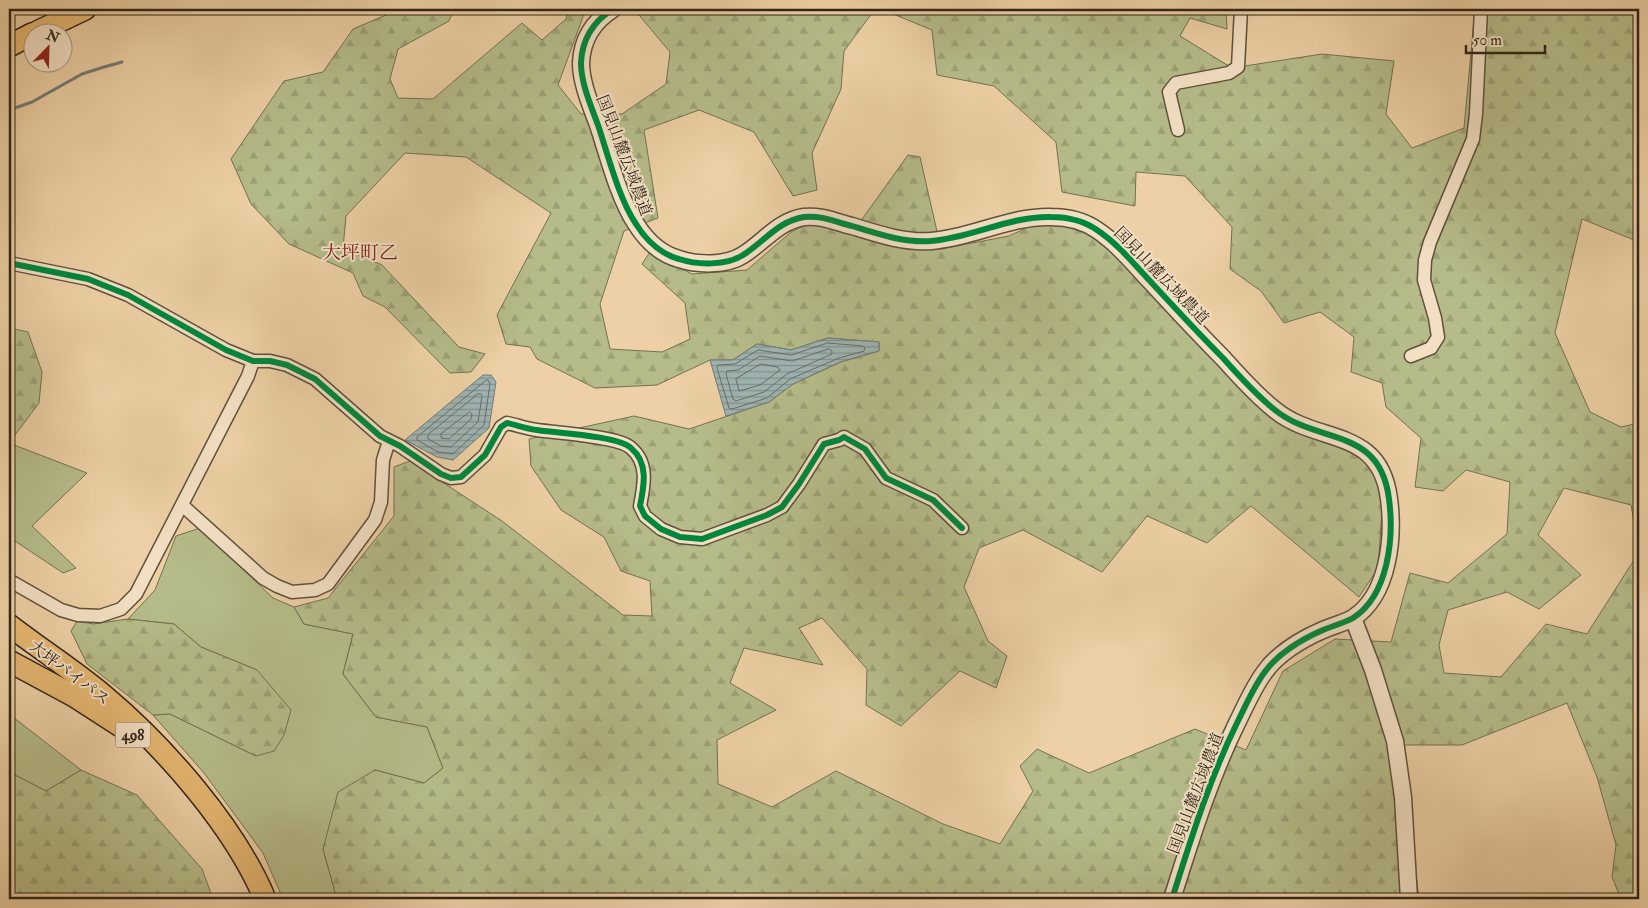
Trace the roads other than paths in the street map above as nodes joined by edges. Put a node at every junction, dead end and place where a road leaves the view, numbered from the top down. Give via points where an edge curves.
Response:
1 (86, 9) edge
2 (613, 9) edge
3 (1241, 9) edge
4 (1481, 9) edge
5 (58, 22) edge
6 (22, 39) edge
7 (9, 46) edge
8 (1178, 130) dead end
9 (9, 263) edge
10 (1411, 356) dead end
11 (253, 361) junction
12 (389, 441) junction
13 (182, 505) junction
14 (962, 528) dead end
15 (9, 582) edge
16 (1353, 618) junction
17 (9, 625) edge
18 (9, 638) edge
19 (9, 661) edge
20 (180, 772) junction
21 (229, 833) junction
22 (265, 899) edge
23 (1172, 899) edge
24 (1409, 899) edge

1 - 5 highway
2 - 16 street, 国見山麓広域農道 via 591,28 581,65 588,97 629,212 644,236 657,248 674,258 694,263 739,258 783,223 815,216 902,241 950,238 1016,220 1046,217 1069,218 1094,228 1120,248 1276,412 1293,423 1345,440 1378,463 1386,479 1390,502 1389,558 1381,582
3 - 8 street via 1238,67 1229,73 1176,83 1169,92
4 - 10 street via 1473,139 1430,242 1426,260 1424,280 1438,337 1431,348
6 - 7 highway
9 - 11 street via 88,279 128,294 226,350
11 - 12 street via 287,365 315,379
11 - 13 street
12 - 13 street via 381,502 375,520 328,584 315,590 292,592 263,578
12 - 14 street via 451,478 461,477 485,455 501,427 508,423 535,430 610,439 631,447 641,462 644,485 640,506 645,516 661,529 680,537 702,538 782,507 824,444 844,436 865,448 886,478 933,500
13 - 15 street via 136,594 121,609 100,616 78,615 61,610
16 - 23 street, 国見山麓広域農道 via 1293,646 1266,670 1222,753
16 - 24 street via 1395,741 1403,797
17 - 20 highway, 大坪バイパス / 498 via 128,716
18 - 20 street via 97,700
19 - 21 highway, 大坪バイパス / 498 via 74,696 127,730 177,776
20 - 21 highway, 大坪バイパス / 498
21 - 22 highway, 大坪バイパス / 498

